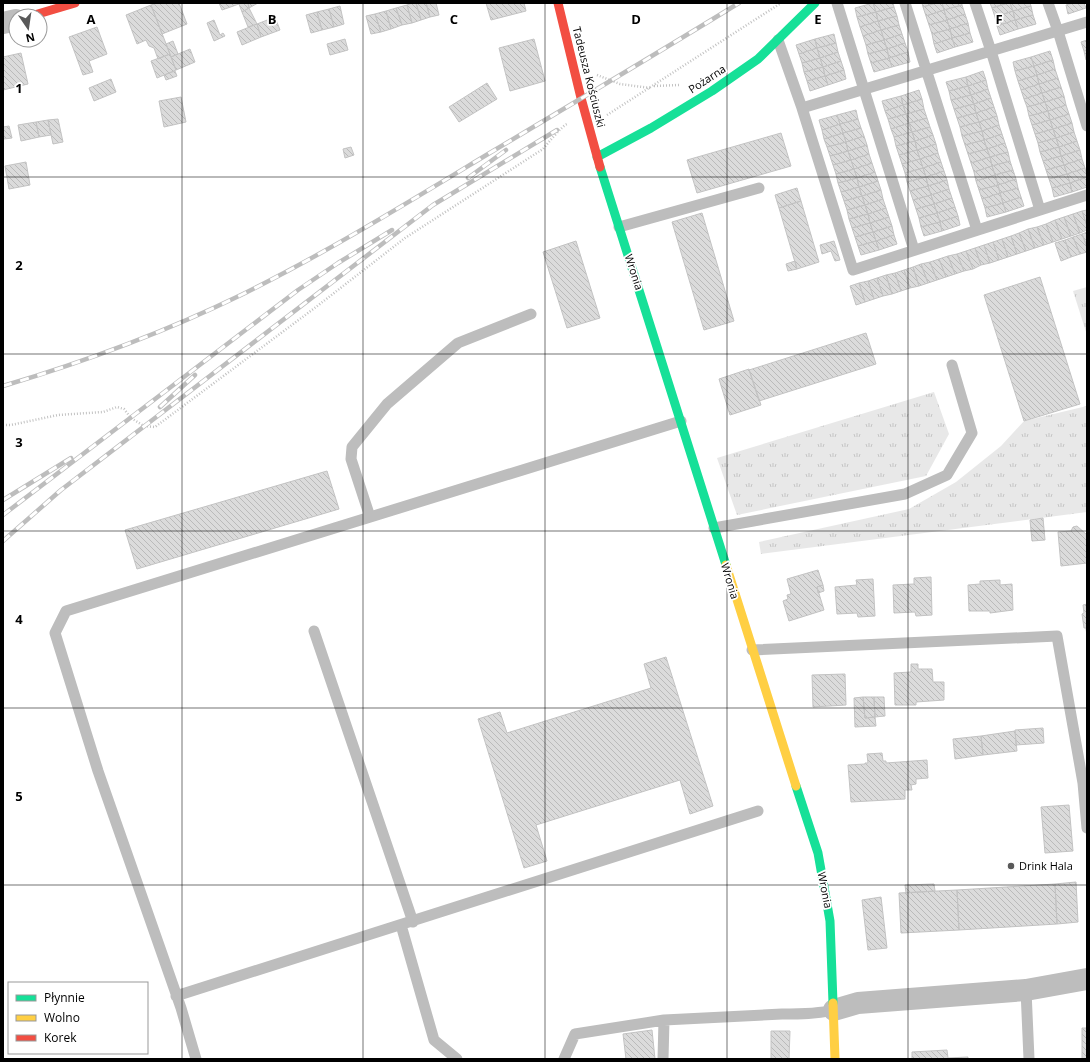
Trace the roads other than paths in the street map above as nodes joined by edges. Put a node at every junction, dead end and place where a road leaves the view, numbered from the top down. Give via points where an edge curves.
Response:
1 (75, 3) edge
2 (558, 3) edge
3 (815, 3) edge
4 (837, 3) edge
5 (905, 3) edge
6 (976, 3) edge
7 (1048, 3) edge
8 (48, 11) edge
9 (1087, 22) edge
10 (1058, 31) junction
11 (778, 40) junction
12 (992, 51) junction
13 (927, 70) junction
14 (864, 89) junction
15 (802, 108) junction
16 (1087, 126) edge
17 (597, 157) junction
18 (759, 188) dead end
19 (1087, 195) edge
20 (1040, 210) junction
21 (620, 227) junction
22 (977, 230) junction
23 (914, 250) junction
24 (531, 314) dead end
25 (952, 366) dead end
26 (681, 421) junction
27 (370, 517) junction
28 (714, 528) junction
29 (314, 631) dead end
30 (752, 650) junction
31 (758, 811) dead end
32 (1087, 828) edge
33 (414, 922) junction
34 (401, 925) junction
35 (1087, 979) edge
36 (1026, 990) junction
37 (176, 996) junction
38 (834, 1010) junction
39 (664, 1020) junction
40 (196, 1059) edge
41 (457, 1059) edge
42 (564, 1059) edge
43 (663, 1059) edge
44 (836, 1059) edge
45 (1029, 1059) edge

1 - 8 street
2 - 17 street, Tadeusza Kościuszki
3 - 11 street, Pożarna
4 - 14 lane
5 - 13 lane
6 - 12 lane
7 - 10 lane
9 - 10 lane
10 - 12 lane
10 - 16 lane
11 - 15 lane
11 - 17 street, Pożarna via 758,59 712,91
12 - 13 lane
12 - 20 lane
13 - 14 lane
13 - 22 lane
14 - 15 lane
14 - 23 lane
15 - 23 lane via 853,270
17 - 21 street, Wronia
18 - 21 lane
19 - 20 lane
20 - 22 lane
21 - 26 street, Wronia
22 - 23 lane
24 - 27 lane via 458,343 387,404 352,447 351,459
25 - 28 lane via 972,433 947,475 904,494
26 - 27 lane
26 - 28 street, Wronia
27 - 37 lane via 66,611 55,633 98,771
28 - 30 street, Wronia
29 - 33 lane
30 - 32 lane via 1057,636 1084,783
30 - 38 street, Wronia via 818,853 830,921
31 - 33 lane
33 - 34 lane
34 - 37 lane
34 - 41 lane via 434,1040
35 - 36 street
36 - 38 street via 858,1003
36 - 45 lane
37 - 40 lane
38 - 39 lane via 821,1013
38 - 44 street, Wronia
39 - 42 lane via 576,1034
39 - 43 lane

